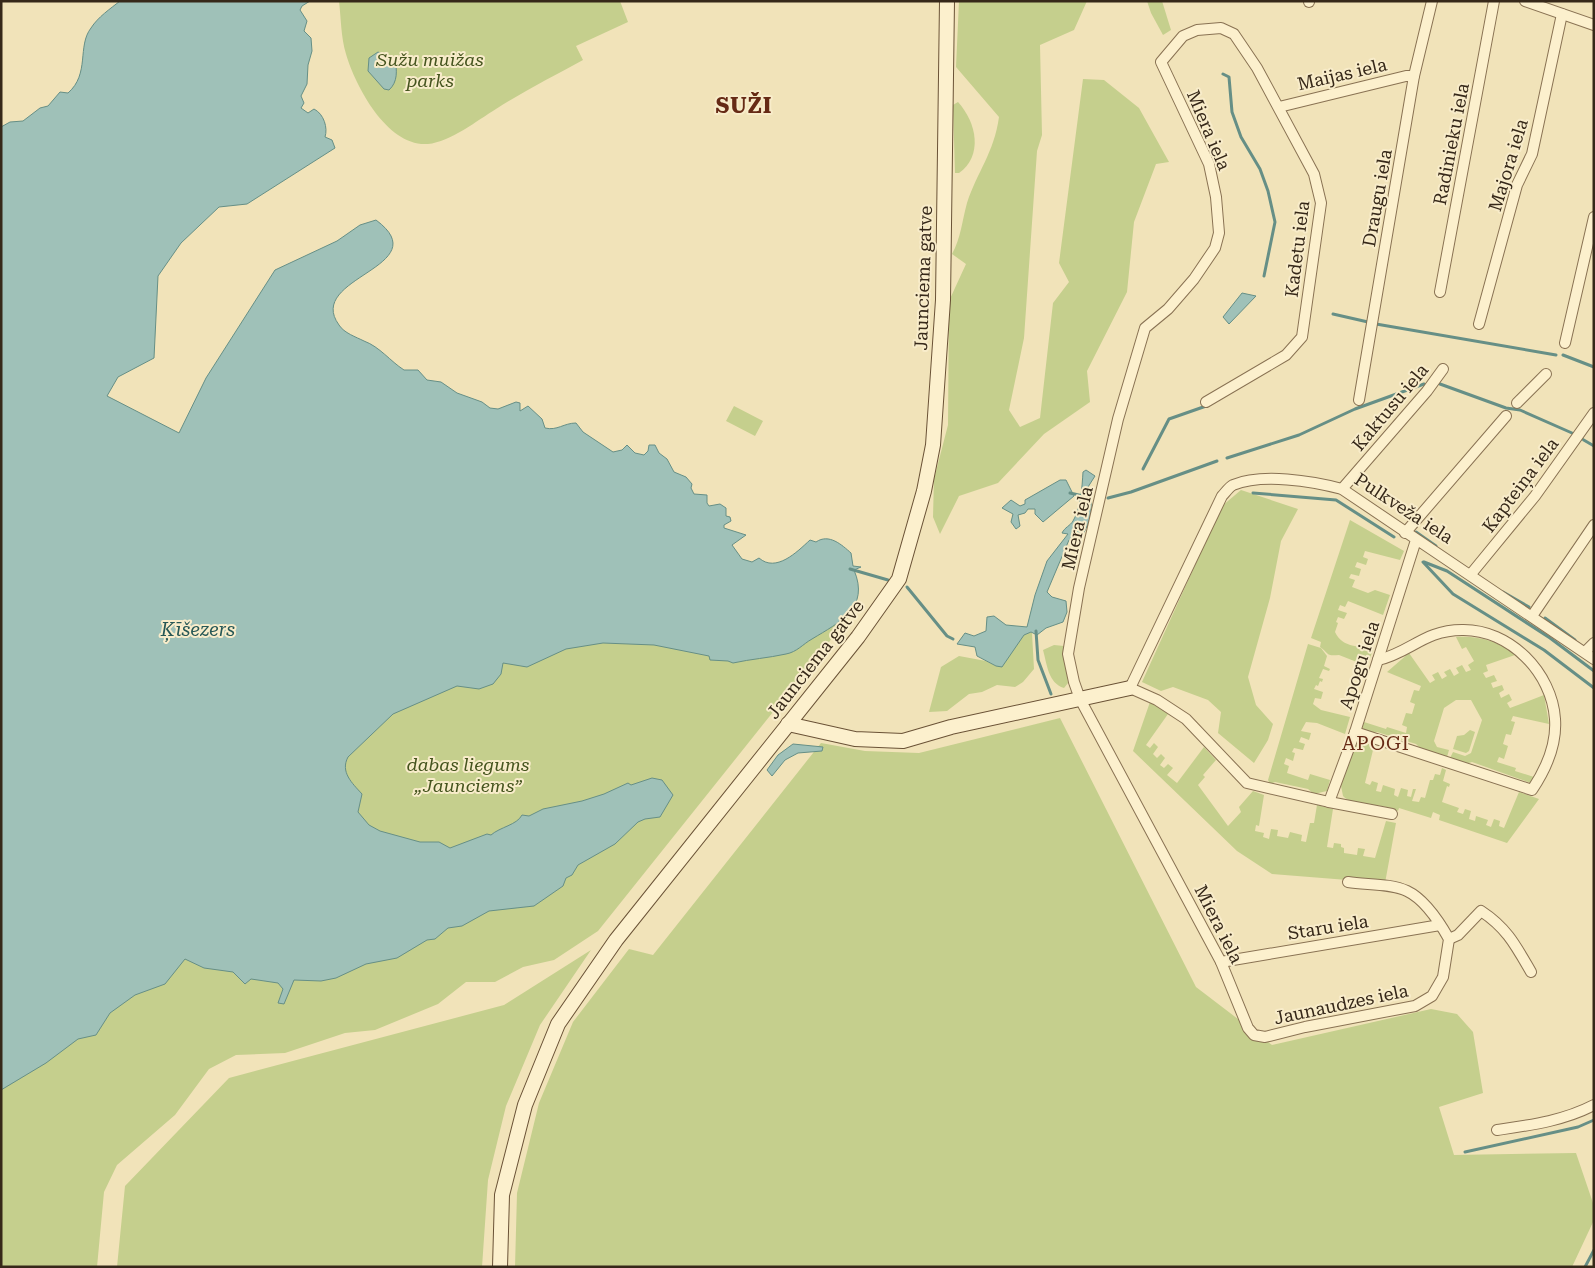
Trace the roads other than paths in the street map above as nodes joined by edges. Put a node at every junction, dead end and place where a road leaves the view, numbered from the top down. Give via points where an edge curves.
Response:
1 (947, 1) edge
2 (1432, 1) edge
3 (1494, 1) edge
4 (1525, 1) edge
5 (1562, 14) junction
6 (1594, 25) edge
7 (1183, 36) joint
8 (1414, 76) junction
9 (1279, 107) junction
10 (1594, 218) edge
11 (1440, 292) dead end
12 (1479, 324) dead end
13 (1565, 343) dead end
14 (1443, 369) dead end
15 (1546, 374) dead end
16 (1359, 400) dead end
17 (1206, 402) dead end
18 (1517, 403) dead end
19 (1594, 413) edge
20 (1506, 416) dead end
21 (1342, 489) junction
22 (1594, 525) edge
23 (1405, 533) junction
24 (1416, 540) junction
25 (1470, 574) junction
26 (1532, 616) junction
27 (1594, 643) edge
28 (1585, 652) junction
29 (1594, 659) edge
30 (1378, 660) junction
31 (1130, 688) junction
32 (1080, 699) junction
33 (788, 724) junction
34 (1354, 732) junction
35 (1329, 802) junction
36 (1392, 814) dead end
37 (1348, 882) dead end
38 (1440, 925) junction
39 (1449, 939) junction
40 (1221, 962) junction
41 (1531, 972) dead end
42 (1254, 1035) joint
43 (1594, 1106) edge
44 (1497, 1130) dead end
45 (500, 1267) edge

1 - 33 main road, Jaunciema gatve via 943,300 930,468 899,579 858,637
2 - 8 street, Draugu iela
3 - 11 street, Radinieku iela
4 - 5 street
5 - 6 street
5 - 12 street, Majora iela via 1532,154 1517,185
7 - 9 street, Kadetu iela via 1197,30 1221,28 1234,34
7 - 32 street, Miera iela via 1161,62 1209,164 1219,233 1215,248 1194,279 1168,309 1145,328 1139,346 1118,419 1071,635 1068,654
8 - 9 street, Maijas iela
8 - 16 street, Draugu iela
9 - 17 street, Kadetu iela via 1314,174 1321,203 1302,336 1286,355
10 - 13 street
14 - 21 street, Kaktusu iela
15 - 18 street
19 - 25 street, Kapteiņa iela via 1535,496
20 - 23 street
21 - 23 street, Pulkveža iela
21 - 31 street, Pulkveža iela via 1312,480 1279,479 1231,486 1222,496
22 - 26 street
23 - 24 street, Pulkveža iela
24 - 25 street, Pulkveža iela
24 - 30 street, Apogu iela
25 - 26 street, Pulkveža iela
26 - 28 street, Pulkveža iela
27 - 28 street
28 - 29 street, Pulkveža iela
30 - 34 street, Apogu iela
30 - 34 street via 1393,657 1431,635 1464,630 1506,642 1519,650 1548,689 1555,720 1552,751 1544,773 1532,790
31 - 32 main road
31 - 35 street via 1157,700 1186,719 1248,783
32 - 33 main road via 951,727 903,741 855,739
32 - 40 street, Miera iela
33 - 45 main road, Jaunciema gatve via 616,940 558,1024 525,1105 502,1194
34 - 35 street, Apogu iela
35 - 36 street
37 - 38 street via 1408,892
38 - 39 street
38 - 40 street, Staru iela
39 - 41 street via 1462,932 1480,911 1512,938
39 - 42 street, Jaunaudzes iela via 1443,977 1432,996 1415,1006 1265,1037
40 - 42 street, Miera iela via 1248,1028
43 - 44 street via 1576,1115 1545,1123

